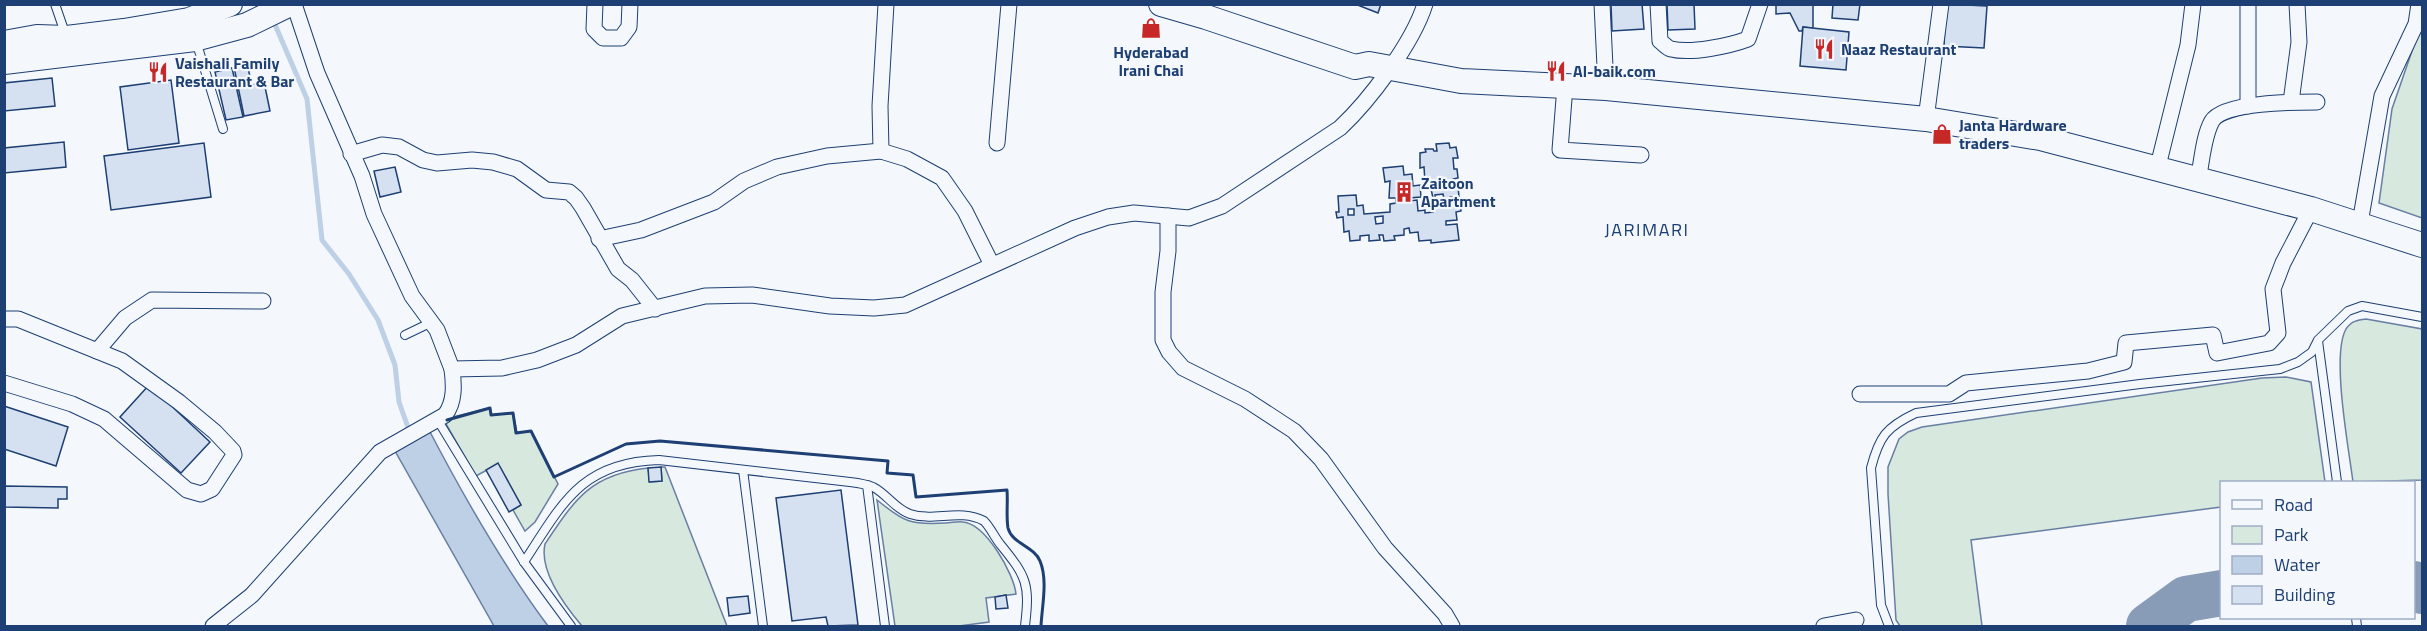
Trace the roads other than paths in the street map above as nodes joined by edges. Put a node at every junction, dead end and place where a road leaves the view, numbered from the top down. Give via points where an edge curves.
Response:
1 (55, 4) edge
2 (230, 4) edge
3 (595, 4) edge
4 (630, 4) edge
5 (886, 4) edge
6 (1009, 4) edge
7 (1161, 4) edge
8 (1220, 4) edge
9 (1425, 4) edge
10 (1602, 4) edge
11 (1658, 4) edge
12 (1760, 4) edge
13 (1941, 4) edge
14 (2193, 4) edge
15 (2248, 4) edge
16 (2297, 4) edge
17 (2419, 4) edge
18 (291, 5) edge
19 (192, 29) junction
20 (67, 38) junction
21 (4, 43) edge
22 (4, 62) edge
23 (1380, 66) junction
24 (1565, 86) junction
25 (1606, 88) junction
26 (2290, 102) junction
27 (2317, 102) dead end
28 (2248, 106) junction
29 (1926, 118) junction
30 (224, 129) dead end
31 (997, 143) dead end
32 (881, 151) junction
33 (351, 153) junction
34 (1641, 156) dead end
35 (2157, 170) junction
36 (2198, 180) junction
37 (2311, 209) junction
38 (1168, 216) junction
39 (2360, 223) junction
40 (599, 239) junction
41 (2422, 245) edge
42 (992, 265) junction
43 (263, 301) dead end
44 (655, 309) junction
45 (2422, 317) edge
46 (4, 319) edge
47 (432, 322) junction
48 (405, 335) dead end
49 (2318, 340) junction
50 (97, 351) junction
51 (452, 369) junction
52 (4, 383) edge
53 (1860, 394) dead end
54 (432, 423) junction
55 (743, 470) junction
56 (2337, 481) edge
57 (867, 485) junction
58 (524, 562) junction
59 (1856, 620) dead end
60 (213, 627) edge
61 (571, 627) edge
62 (763, 627) edge
63 (885, 627) edge
64 (1025, 627) edge
65 (1452, 627) edge
66 (1824, 627) edge
67 (1889, 627) edge

1 - 20 lane
2 - 19 main road
3 - 4 street via 594,28 603,38 621,38 629,27
5 - 32 street
6 - 31 street
7 - 23 main road via 1354,67
8 - 23 main road via 1357,52
9 - 23 street via 1415,29
10 - 25 street
11 - 12 street via 1660,40 1668,49 1680,50 1727,46 1748,39
13 - 29 street
14 - 35 street via 2188,45
15 - 28 street
16 - 26 street via 2299,42
17 - 39 street via 2416,24 2382,96
18 - 19 main road via 247,25
18 - 33 street
19 - 20 main road
19 - 22 main road
19 - 30 lane
20 - 21 main road via 37,37
23 - 24 main road via 1461,81
23 - 38 street via 1351,118 1321,141 1222,206 1189,218
24 - 25 main road
24 - 34 street via 1560,150
25 - 29 main road
26 - 27 street
26 - 28 street
28 - 36 street via 2213,119
29 - 35 main road via 2040,138
32 - 40 street via 827,156 777,167 744,181 714,202 641,230
32 - 42 street via 907,159 942,178 965,211
33 - 40 street via 382,145 399,147 423,160 507,165 546,190 569,192
33 - 47 street via 400,271 412,296
35 - 36 main road
36 - 37 main road
37 - 39 main road
37 - 53 street via 2273,289 2278,333 2269,343 2217,352 2213,335 2126,343 2124,362 2088,371 1966,383 1949,394
38 - 42 street via 1134,213 1108,217
38 - 65 street via 1162,340 1169,352 1183,368 1245,399 1294,431 1321,459 1385,548 1445,614
39 - 41 main road
40 - 44 street via 618,269
42 - 44 street via 905,305 830,306 752,295 705,296
43 - 50 street via 152,300 125,318
44 - 51 street via 622,316 576,345 537,360 502,368
45 - 49 lane via 2362,306 2349,311
46 - 50 street via 18,319
47 - 48 lane
47 - 51 street
49 - 56 lane
49 - 67 lane via 2312,352 2280,369 1916,413 1894,423 1876,448 1871,468 1881,605
50 - 52 street via 122,361 179,402 233,451 212,489 201,494 187,490 104,419 72,404
51 - 54 street via 451,407
54 - 58 lane
54 - 60 street via 380,452 252,595
55 - 57 lane
55 - 58 lane via 659,460 627,463 604,471 573,492
55 - 62 lane
57 - 63 lane
57 - 64 lane via 909,514 963,514 984,520 1025,580
58 - 61 lane
59 - 66 street

